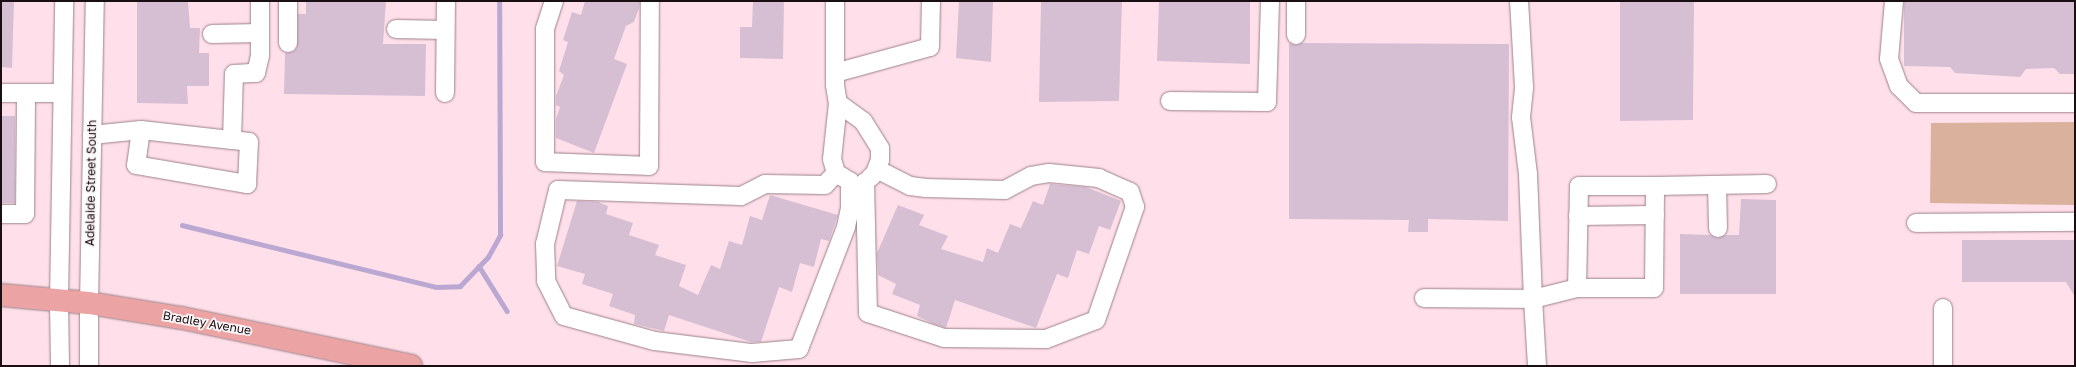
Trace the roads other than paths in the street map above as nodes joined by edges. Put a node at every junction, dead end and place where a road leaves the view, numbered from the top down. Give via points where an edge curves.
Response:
1 (64, 1) edge
2 (96, 1) edge
3 (260, 1) edge
4 (288, 1) edge
5 (446, 1) edge
6 (554, 1) edge
7 (650, 1) edge
8 (835, 1) edge
9 (930, 1) edge
10 (1270, 1) edge
11 (1296, 1) edge
12 (1519, 1) edge
13 (1894, 1) edge
14 (396, 29) dead end
15 (445, 30) junction
16 (260, 33) junction
17 (212, 34) dead end
18 (1296, 35) dead end
19 (288, 43) dead end
20 (835, 73) junction
21 (1, 92) edge
22 (26, 93) junction
23 (62, 93) junction
24 (445, 93) dead end
25 (1170, 101) dead end
26 (838, 103) junction
27 (2075, 103) edge
28 (141, 130) junction
29 (92, 135) junction
30 (232, 140) junction
31 (857, 176) junction
32 (1766, 184) dead end
33 (1718, 185) junction
34 (1655, 186) junction
35 (1, 214) edge
36 (1655, 215) junction
37 (1578, 216) junction
38 (2075, 222) edge
39 (1916, 223) dead end
40 (1718, 228) dead end
41 (1577, 288) junction
42 (1, 295) edge
43 (1424, 298) dead end
44 (1533, 299) junction
45 (59, 300) junction
46 (89, 303) junction
47 (1943, 308) dead end
48 (60, 366) edge
49 (89, 366) edge
50 (411, 366) edge
51 (1537, 366) edge
52 (1943, 366) edge

1 - 23 street
2 - 29 street, Adelaide Street South
3 - 16 street
4 - 19 street
5 - 15 street
6 - 7 street via 544,29 545,162 648,166
8 - 20 street
9 - 20 street via 930,47
10 - 25 street via 1267,102
11 - 18 street
12 - 44 street via 1524,87 1521,117 1528,174
13 - 27 street via 1889,59 1899,86 1916,103
14 - 15 street
15 - 24 street
16 - 17 street
16 - 30 street via 260,55 256,73 234,74
20 - 26 street
21 - 22 street
22 - 23 street
22 - 35 street via 26,214
23 - 45 street
26 - 31 street via 832,159
26 - 31 street via 863,121 880,148 880,160
28 - 29 street
28 - 30 street
28 - 30 street via 136,165 247,184 249,142
29 - 46 street, Adelaide Street South
31 - 31 street via 926,188 1004,190 1031,176 1049,173 1099,178 1130,192 1135,207 1096,320 1046,339 944,338 868,312
31 - 31 street via 846,227 799,349 752,353 655,341 564,316 546,281 545,244 558,190 741,196 765,184 825,185
32 - 33 street
33 - 34 street
33 - 40 street
34 - 36 street
34 - 37 street via 1579,186
36 - 37 street
36 - 41 street via 1654,288
37 - 41 street
38 - 39 street
41 - 44 street
42 - 45 main road, Bradley Avenue
43 - 44 street
44 - 51 street
45 - 46 main road, Bradley Avenue
45 - 48 street
46 - 49 street, Adelaide Street South
46 - 50 main road, Bradley Avenue via 243,329
47 - 52 street

